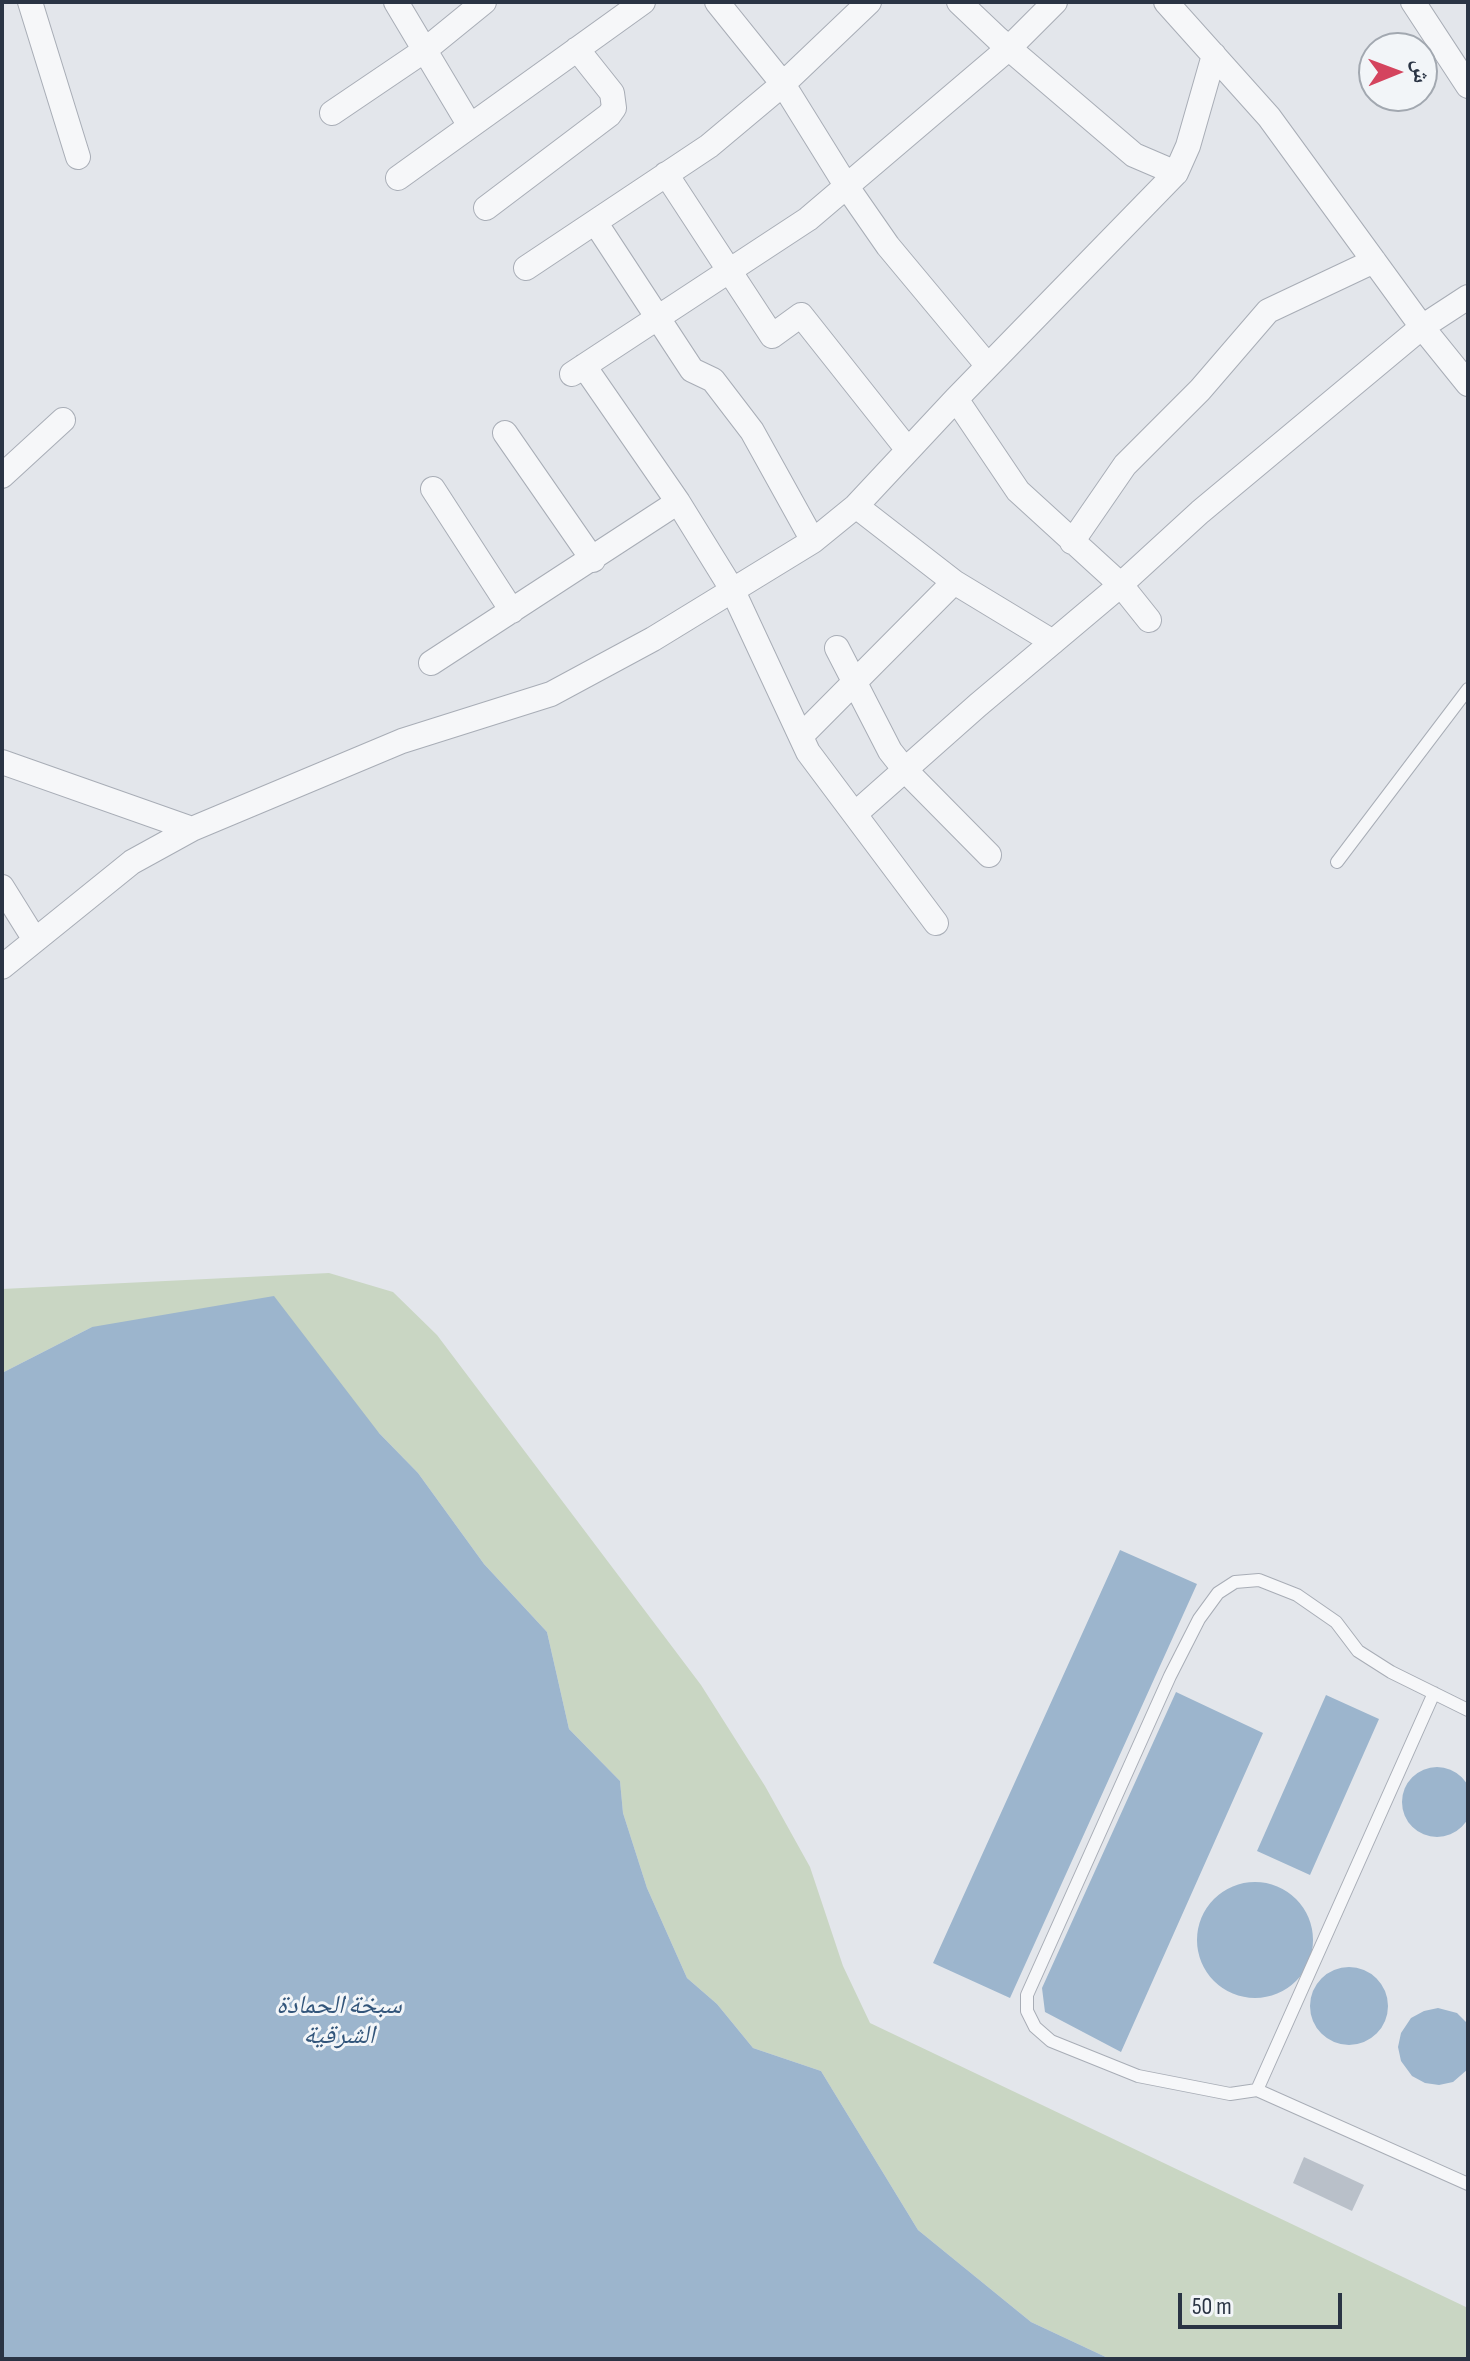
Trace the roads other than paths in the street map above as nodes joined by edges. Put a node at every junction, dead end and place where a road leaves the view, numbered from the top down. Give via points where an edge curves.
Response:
1 (30, 2) edge
2 (396, 2) edge
3 (484, 2) edge
4 (643, 2) edge
5 (717, 2) edge
6 (869, 2) edge
7 (959, 2) edge
8 (1055, 2) edge
9 (1166, 2) edge
10 (1413, 2) edge
11 (1009, 48) junction
12 (577, 49) junction
13 (425, 50) junction
14 (1214, 55) junction
15 (783, 84) junction
16 (1468, 86) edge
17 (332, 113) dead end
18 (470, 126) junction
19 (78, 157) dead end
20 (1176, 173) junction
21 (666, 174) junction
22 (398, 178) dead end
23 (847, 187) junction
24 (486, 208) dead end
25 (595, 222) junction
26 (1374, 261) junction
27 (526, 268) dead end
28 (730, 270) junction
29 (1468, 297) edge
30 (658, 318) junction
31 (1422, 327) junction
32 (988, 366) junction
33 (1468, 384) edge
34 (956, 399) junction
35 (63, 420) dead end
36 (505, 433) dead end
37 (908, 450) junction
38 (2, 476) edge
39 (433, 489) dead end
40 (678, 502) junction
41 (856, 506) junction
42 (813, 541) junction
43 (1072, 542) junction
44 (593, 560) junction
45 (954, 582) junction
46 (1121, 585) junction
47 (733, 591) junction
48 (512, 611) junction
49 (1149, 620) dead end
50 (1053, 642) junction
51 (837, 648) dead end
52 (431, 663) dead end
53 (854, 682) junction
54 (1468, 689) edge
55 (801, 736) junction
56 (2, 762) edge
57 (905, 770) junction
58 (855, 814) junction
59 (192, 829) junction
60 (989, 855) dead end
61 (1337, 862) dead end
62 (2, 887) edge
63 (936, 923) dead end
64 (35, 940) junction
65 (2, 967) edge
66 (1434, 1693) junction
67 (1468, 1710) edge
68 (1257, 2090) junction
69 (1468, 2184) edge

1 - 19 street
2 - 13 street
3 - 13 street
4 - 12 street
5 - 15 street
6 - 15 street
7 - 11 street
8 - 11 street
9 - 14 street
10 - 16 street
11 - 20 street via 1134,155
11 - 23 street
12 - 18 street
12 - 24 street via 612,93 614,108
13 - 17 street
13 - 18 street
14 - 20 street
14 - 26 street via 1269,117
15 - 21 street via 709,146
15 - 23 street
18 - 22 street
20 - 32 street
21 - 25 street
21 - 28 street
23 - 28 street
23 - 32 street via 888,246
25 - 27 street
25 - 30 street
26 - 31 street
26 - 43 street via 1268,311 1125,465
28 - 30 street
28 - 37 street via 772,336 801,315
29 - 31 street
30 - 40 street via 578,370
30 - 42 street via 692,370 713,380 752,431
31 - 33 street
31 - 46 street via 1200,512
32 - 34 street
34 - 37 street
34 - 43 street via 1018,491
35 - 38 street
36 - 44 street
37 - 41 street
39 - 48 street
40 - 44 street
40 - 47 street
41 - 42 street
41 - 45 street
42 - 47 street
43 - 46 street
44 - 48 street
45 - 50 street
45 - 53 street
46 - 49 street
46 - 50 street
47 - 55 street
47 - 59 street via 551,694 402,741
48 - 52 street
50 - 57 street
51 - 53 street
53 - 55 street
53 - 57 street
54 - 61 lane
55 - 58 street
56 - 59 street
57 - 58 street
57 - 60 street
58 - 63 street
59 - 64 street via 132,862
62 - 64 street
64 - 65 street
66 - 67 lane
66 - 68 lane
66 - 68 lane via 1358,1651 1336,1622 1297,1595 1259,1580 1235,1582 1218,1593 1170,1676 1027,1995 1035,2027 1051,2041 1138,2076 1230,2094
68 - 69 lane

